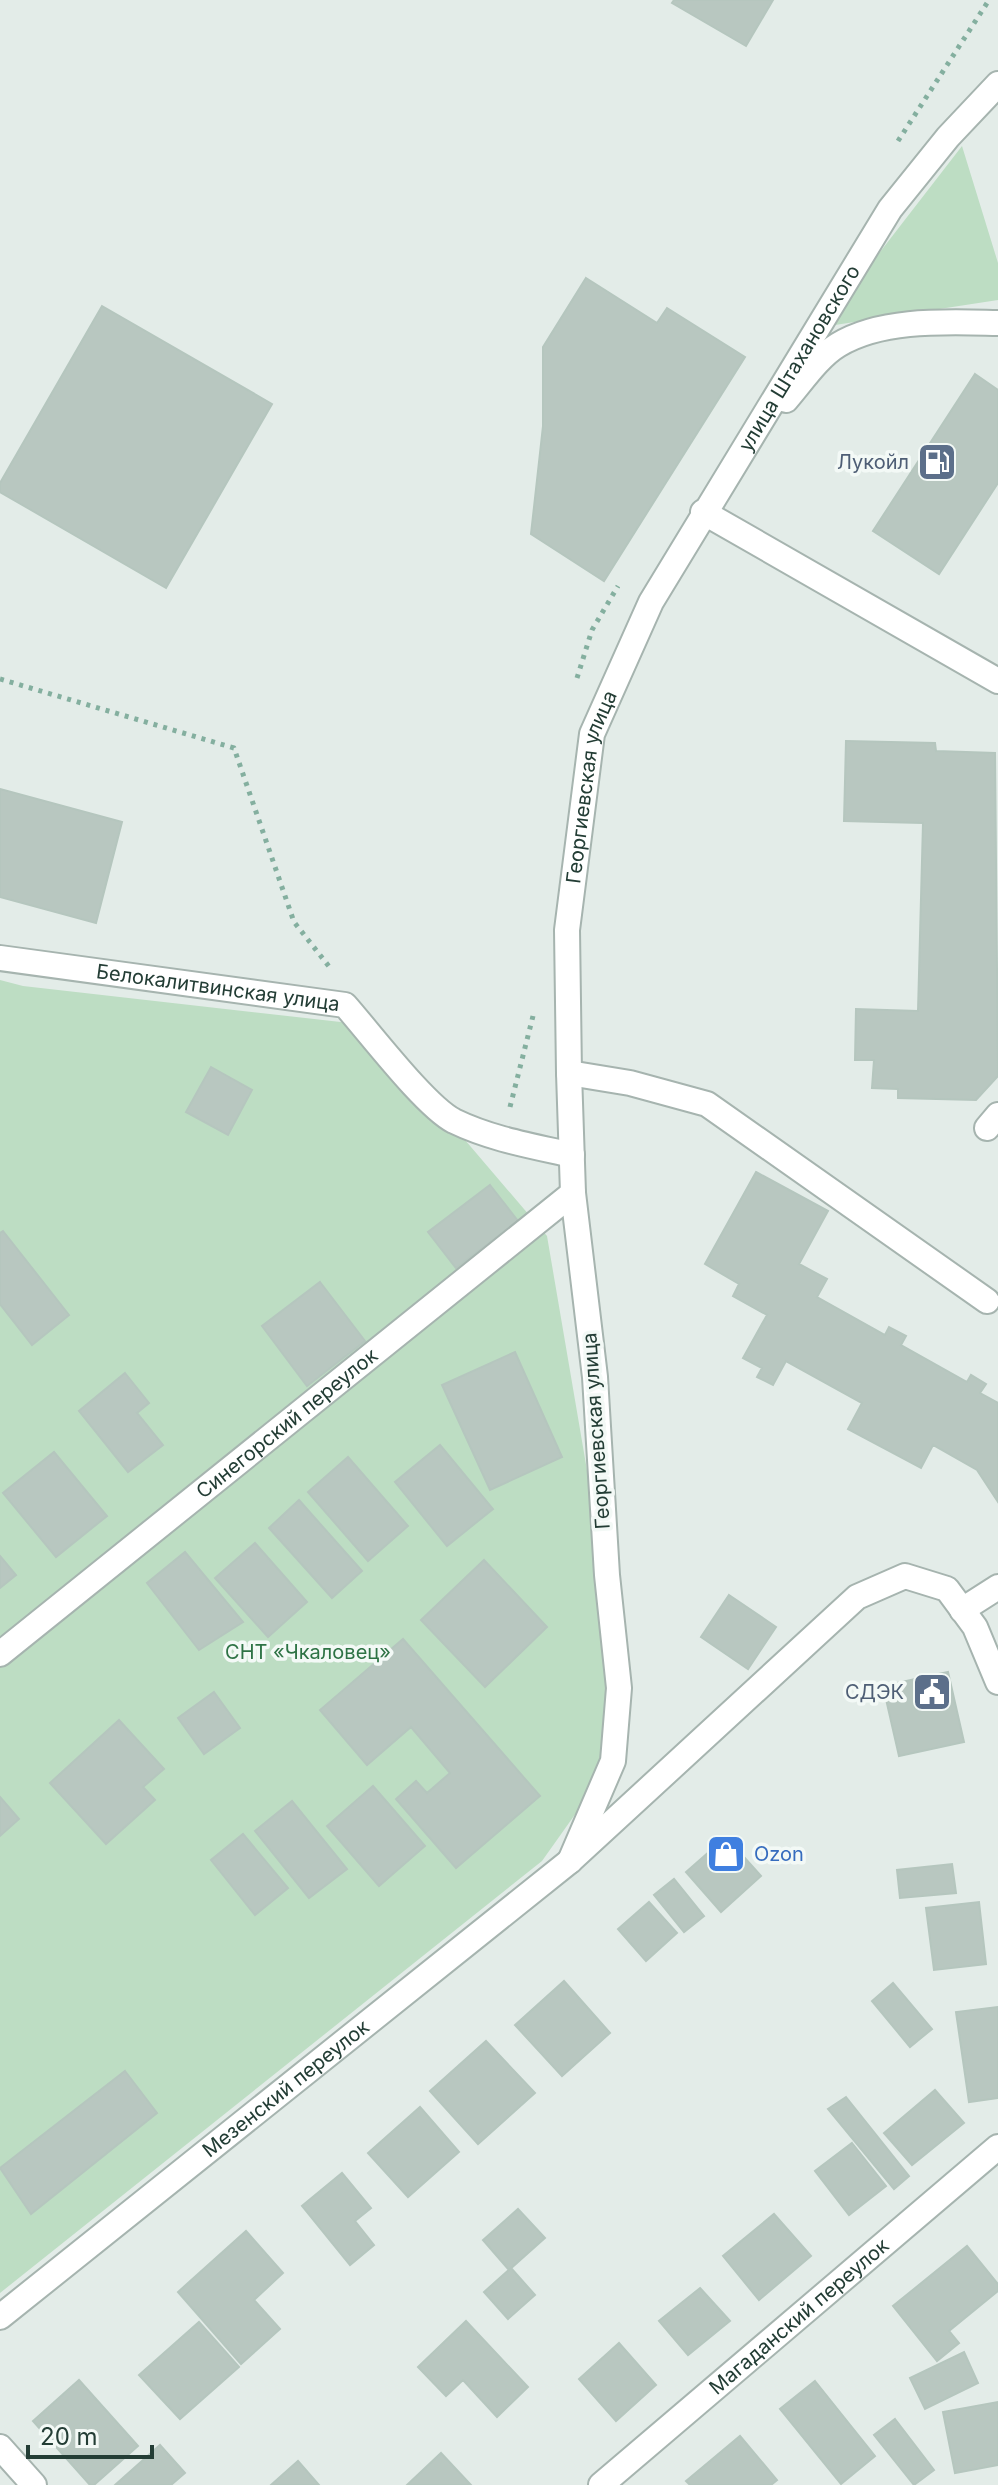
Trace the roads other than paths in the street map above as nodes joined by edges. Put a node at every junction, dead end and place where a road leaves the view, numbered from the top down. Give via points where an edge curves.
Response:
1 (998, 84) edge
2 (998, 323) edge
3 (749, 440) junction
4 (703, 512) junction
5 (998, 681) edge
6 (0, 958) edge
7 (569, 1073) junction
8 (572, 1155) junction
9 (573, 1193) junction
10 (987, 1301) dead end
11 (998, 1587) edge
12 (962, 1610) junction
13 (0, 1654) edge
14 (998, 1682) edge
15 (570, 1861) junction
16 (998, 2147) edge
17 (0, 2317) edge
18 (0, 2447) edge
19 (34, 2485) edge
20 (601, 2485) edge

1 - 3 street, улица Штахановского via 890,209
2 - 3 street, улица Штахановского via 946,322 868,332 836,346
3 - 4 street, Георгиевская улица
4 - 5 street
4 - 7 street, Георгиевская улица via 651,602 592,734 567,930
6 - 8 street, Белокалитвинская улица via 345,1005 451,1119 502,1139
7 - 8 street, Георгиевская улица
7 - 10 street via 707,1104
8 - 9 street, Георгиевская улица
9 - 13 street, Синегорский переулок
9 - 15 street, Георгиевская улица via 595,1377 619,1688 613,1761
11 - 12 street
12 - 14 street via 975,1627
12 - 15 street via 947,1589 905,1576 857,1597
15 - 17 street, Мезенский переулок
16 - 20 street, Магаданский переулок
18 - 19 street

